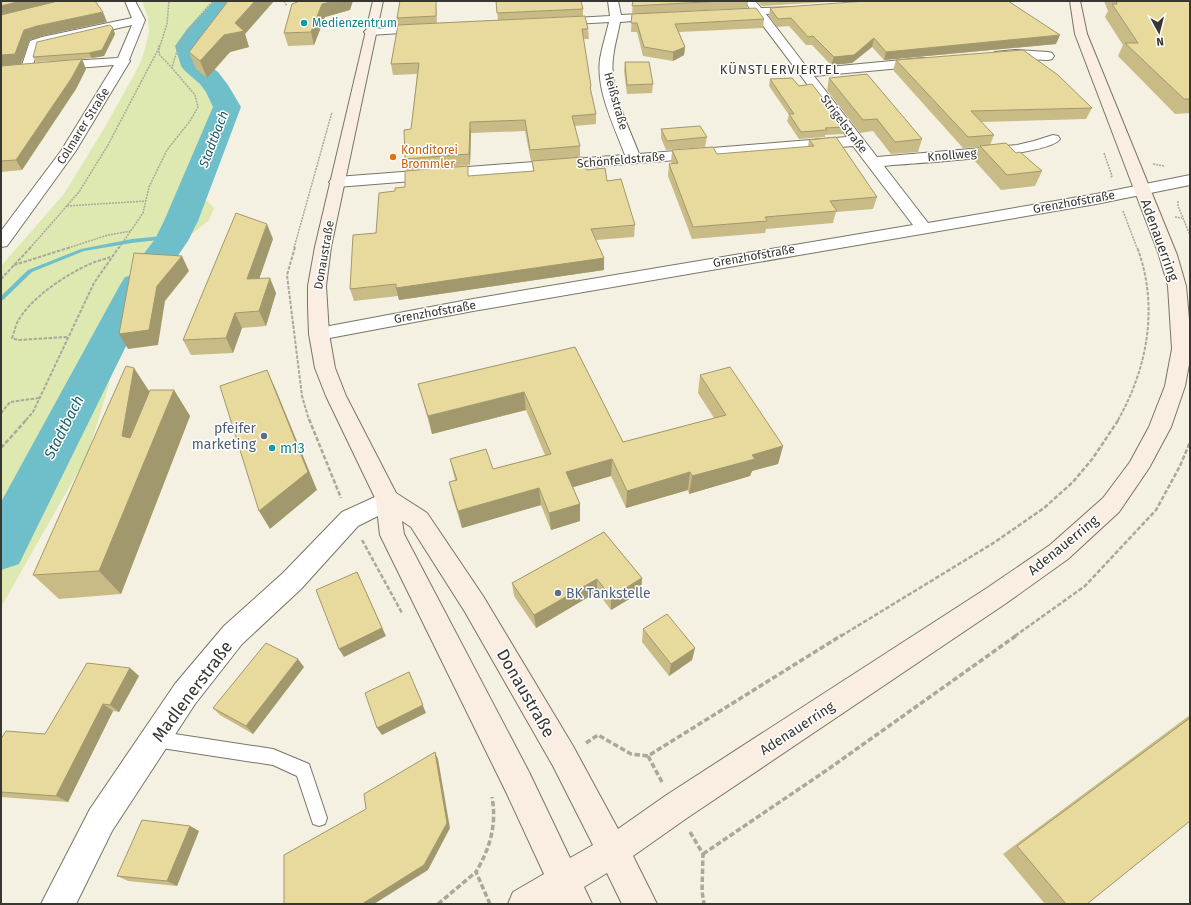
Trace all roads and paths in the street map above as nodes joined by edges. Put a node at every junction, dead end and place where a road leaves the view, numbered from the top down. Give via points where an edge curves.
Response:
1 (130, 1) edge
2 (169, 1) edge
3 (213, 1) edge
4 (284, 1) edge
5 (378, 1) edge
6 (613, 1) edge
7 (1075, 1) edge
8 (287, 6) dead end
9 (754, 6) edge
10 (812, 8) edge
11 (718, 14) edge
12 (671, 16) edge
13 (615, 18) junction
14 (139, 20) junction
15 (544, 22) edge
16 (441, 28) edge
17 (370, 32) junction
18 (159, 44) junction
19 (984, 56) edge
20 (1048, 56) dead end
21 (938, 60) edge
22 (124, 61) junction
23 (27, 68) junction
24 (172, 68) junction
25 (1, 70) edge
26 (807, 74) junction
27 (1053, 139) dead end
28 (857, 141) junction
29 (1104, 153) dead end
30 (634, 159) junction
31 (874, 162) junction
32 (1190, 180) edge
33 (337, 182) junction
34 (1142, 190) junction
35 (1105, 197) junction
36 (1180, 197) dead end
37 (146, 201) junction
38 (67, 206) junction
39 (924, 228) junction
40 (131, 231) junction
41 (1190, 236) edge
42 (1, 242) edge
43 (110, 257) junction
44 (14, 265) junction
45 (1, 279) edge
46 (319, 334) junction
47 (68, 337) junction
48 (39, 398) junction
49 (1, 413) edge
50 (1190, 442) edge
51 (1, 448) edge
52 (388, 500) junction
53 (598, 735) dead end
54 (155, 739) junction
55 (319, 818) dead end
56 (613, 851) junction
57 (476, 872) dead end
58 (570, 892) edge
59 (58, 904) edge
60 (438, 904) edge
61 (525, 904) edge
62 (640, 904) edge
63 (704, 904) edge

1 - 14 street
2 - 18 path via 169,19
3 - 24 path via 187,30 175,53
4 - 8 path
5 - 17 street, Donaustraße
6 - 13 street
7 - 34 street, Adenauerring via 1081,34
9 - 10 street
9 - 11 street
9 - 26 street, Strigelstraße
12 - 13 street
13 - 15 street
13 - 30 street, Heißstraße via 608,44 606,68 613,100
14 - 22 street, Colmarer Straße
14 - 23 street via 34,44
16 - 17 street
17 - 33 street, Donaustraße
18 - 24 path via 159,54
18 - 38 path via 107,145
19 - 20 street
21 - 26 street
22 - 23 street
22 - 42 street, Colmarer Straße via 68,151 33,202
23 - 25 street
24 - 37 path via 195,95 198,107 158,165 148,187
26 - 28 street, Strigelstraße
27 - 31 street, Knollweg via 1017,149
28 - 30 street, Schönfeldstraße
28 - 31 street, Strigelstraße
29 - 35 path via 1112,176 1108,181 1089,186
30 - 33 street, Schönfeldstraße
31 - 39 street, Strigelstraße
32 - 34 street, Grenzhofstraße
33 - 46 street, Donaustraße via 317,286
34 - 35 street, Grenzhofstraße
34 - 56 street, Adenauerring via 1168,255 1177,286 1182,349 1175,386 1160,427 1138,468 1111,505 1059,552 996,596
35 - 39 street, Grenzhofstraße
35 - 53 path via 1122,209 1140,256 1148,285 1148,333 1135,387 1120,419 1102,447 1079,475 1050,504 1024,524 648,756 631,754
36 - 41 path via 1177,201 1178,206
37 - 38 path
37 - 40 path via 143,213
38 - 44 path
39 - 46 street, Grenzhofstraße
40 - 43 path
40 - 44 path via 108,235
43 - 47 path via 94,283
43 - 47 path via 64,278 43,294 17,322 12,338 18,340
44 - 45 path
46 - 52 street, Donaustraße via 325,368 336,396
47 - 48 path
48 - 49 path via 10,402
48 - 51 path via 32,412
50 - 63 path via 1156,510 1085,586 827,770 704,854
52 - 54 street, Madlenerstraße via 350,519 292,581 233,635 185,694
52 - 56 street, Donaustraße via 419,520 474,604 563,756
52 - 58 street, Donaustraße via 392,535
54 - 55 lane via 274,757 303,770
54 - 59 street, Madlenerstraße via 101,820
56 - 58 street, Adenauerring
56 - 62 street, Donaustraße
57 - 60 path
58 - 61 street, Adenauerring

